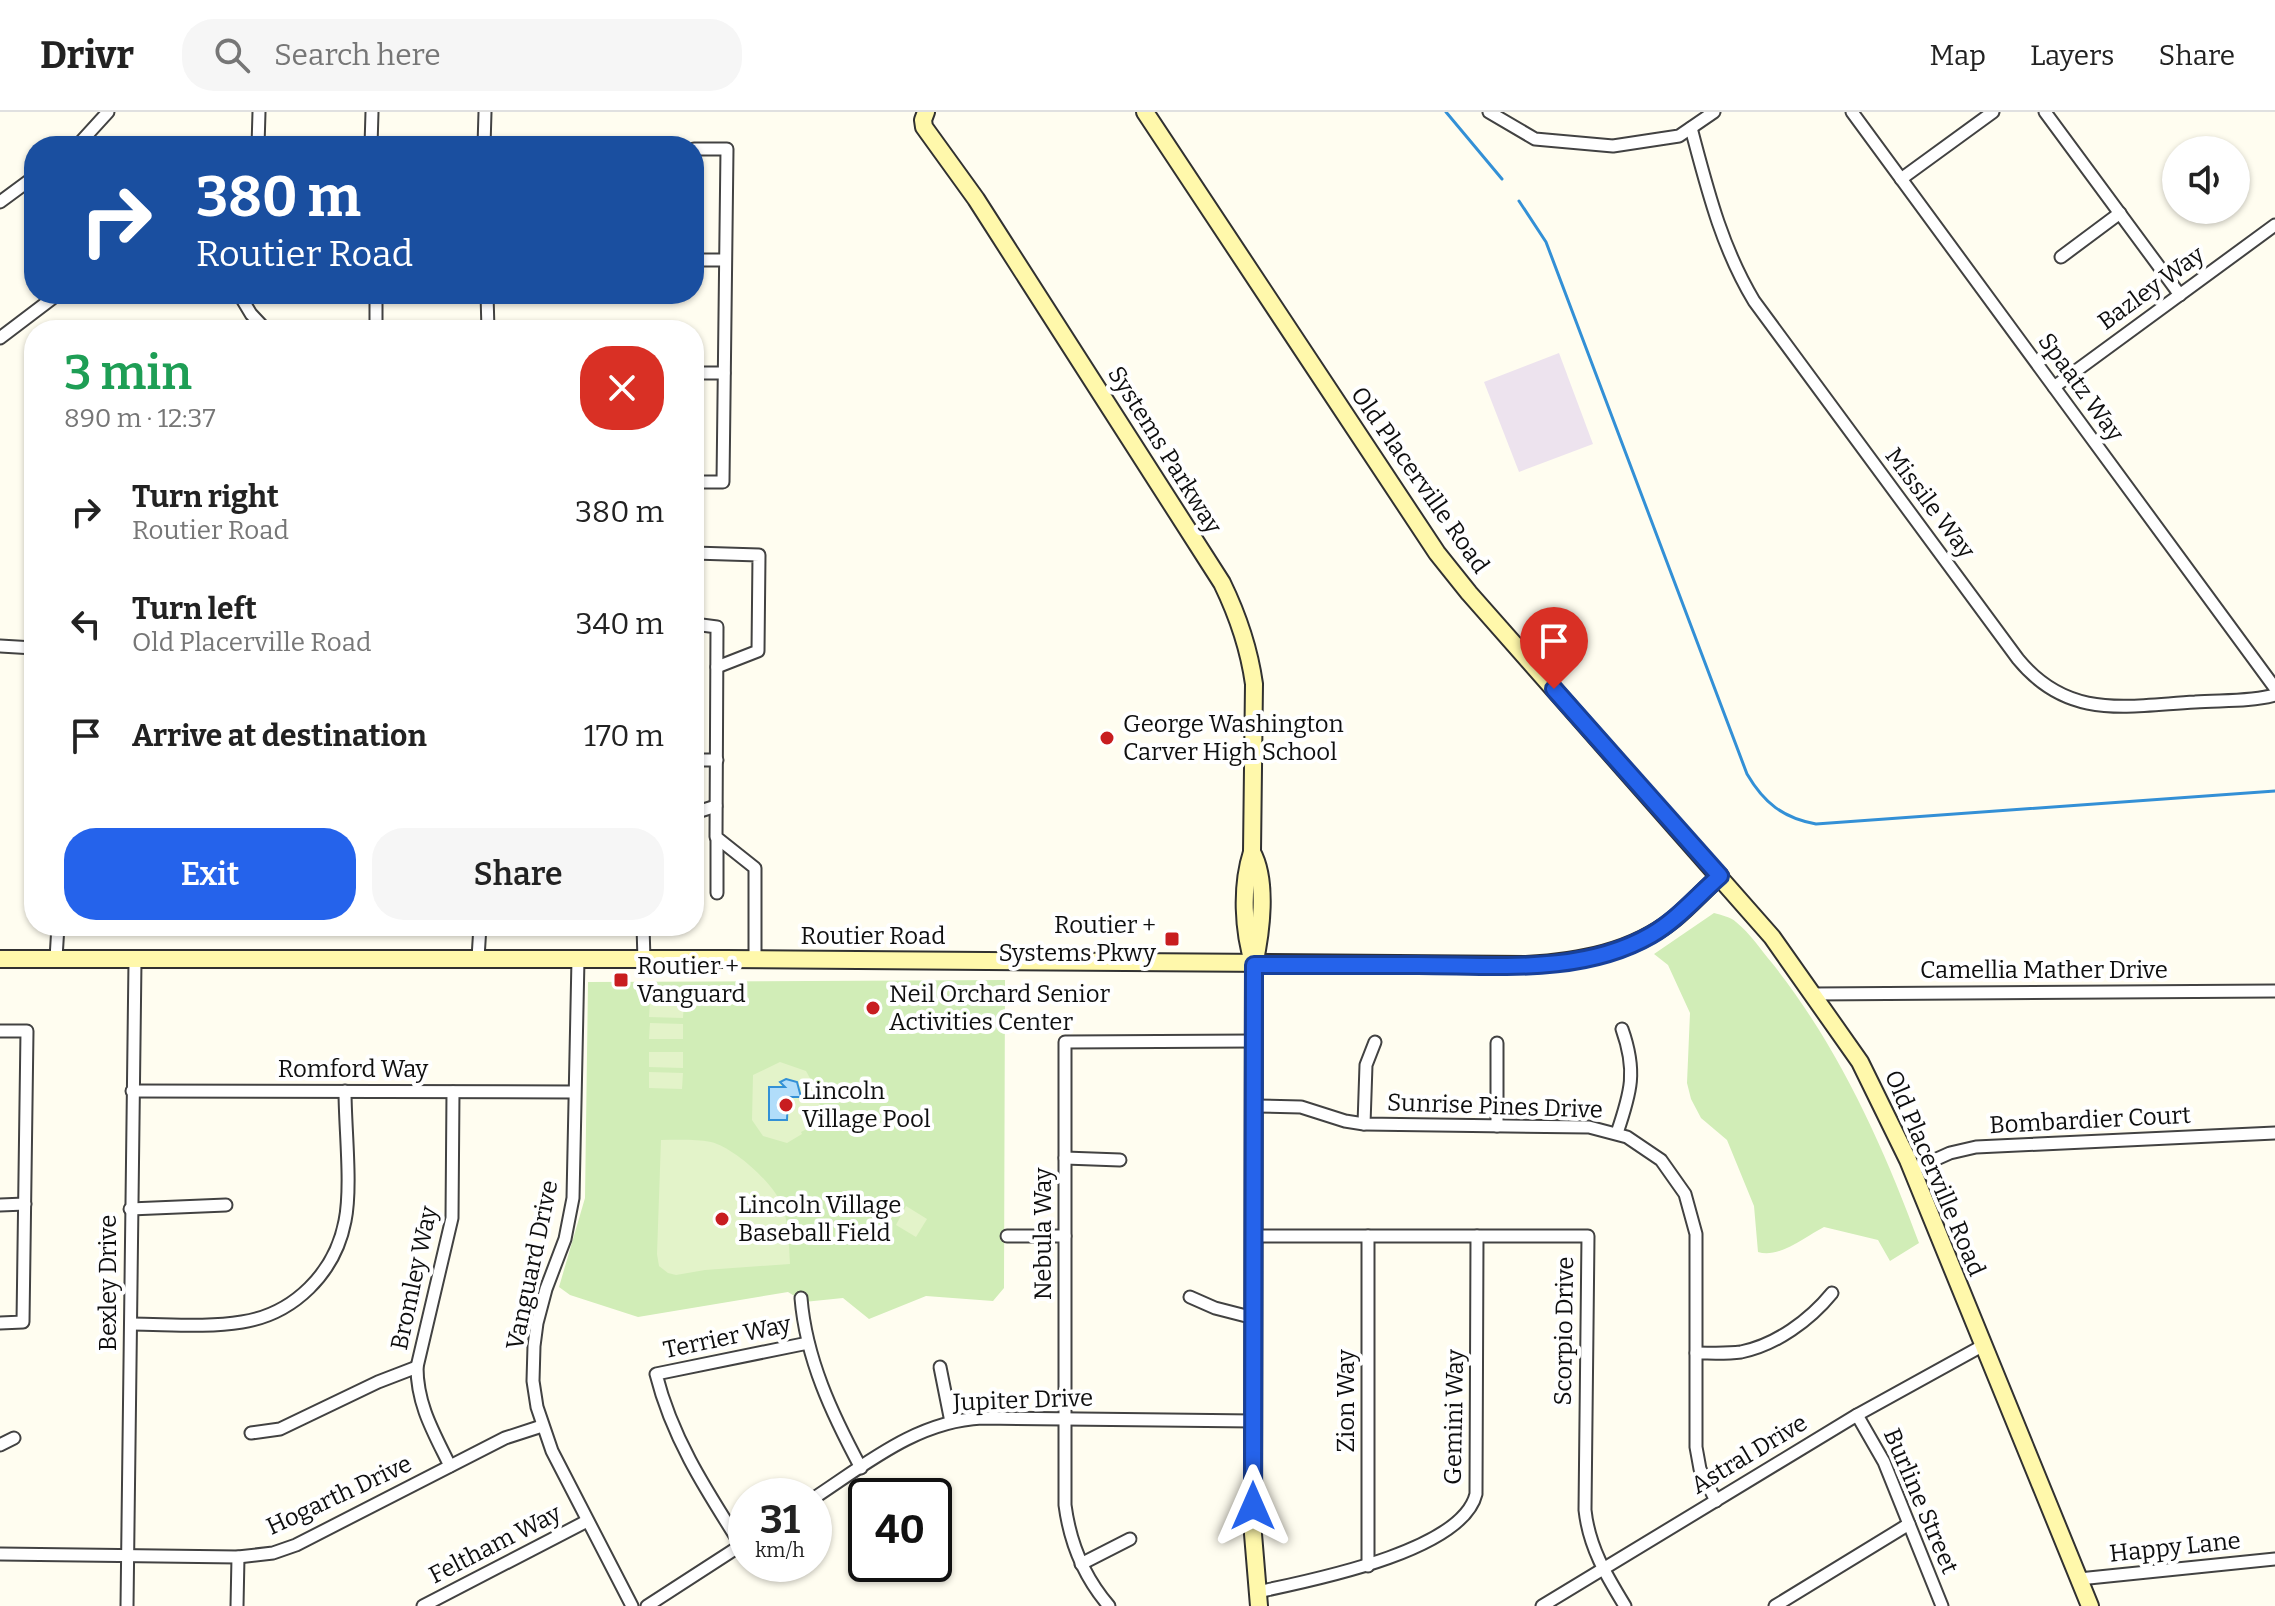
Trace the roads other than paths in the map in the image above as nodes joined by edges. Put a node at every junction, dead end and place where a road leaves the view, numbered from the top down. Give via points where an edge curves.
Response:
1 (108, 112) edge
2 (259, 112) edge
3 (372, 112) edge
4 (485, 112) edge
5 (926, 112) edge
6 (1145, 112) edge
7 (1489, 112) edge
8 (1714, 112) edge
9 (1852, 112) edge
10 (1993, 112) edge
11 (2045, 112) edge
12 (1691, 128) junction
13 (86, 136) edge
14 (258, 136) edge
15 (371, 136) edge
16 (484, 136) edge
17 (704, 149) edge
18 (1901, 179) junction
19 (24, 184) edge
20 (0, 202) edge
21 (2120, 213) junction
22 (2275, 225) edge
23 (2061, 257) dead end
24 (704, 260) edge
25 (725, 260) junction
26 (2180, 295) junction
27 (45, 304) edge
28 (0, 338) edge
29 (704, 373) edge
30 (724, 373) junction
31 (2054, 387) junction
32 (704, 482) edge
33 (704, 553) edge
34 (704, 625) edge
35 (0, 646) edge
36 (24, 647) edge
37 (717, 667) junction
38 (2275, 688) edge
39 (2275, 695) edge
40 (704, 760) edge
41 (717, 760) junction
42 (716, 806) junction
43 (704, 810) edge
44 (717, 838) junction
45 (1720, 876) junction
46 (717, 893) dead end
47 (57, 936) edge
48 (479, 936) edge
49 (643, 936) edge
50 (56, 958) junction
51 (478, 958) junction
52 (0, 959) edge
53 (578, 959) junction
54 (644, 960) junction
55 (755, 960) junction
56 (135, 961) junction
57 (1254, 965) junction
58 (2275, 991) edge
59 (1814, 994) junction
60 (1622, 1029) dead end
61 (0, 1031) edge
62 (1254, 1041) junction
63 (1375, 1042) dead end
64 (1497, 1043) dead end
65 (132, 1091) junction
66 (345, 1091) junction
67 (453, 1092) junction
68 (574, 1092) junction
69 (1255, 1106) junction
70 (1364, 1124) junction
71 (1497, 1126) junction
72 (1617, 1133) junction
73 (2275, 1133) edge
74 (1065, 1158) junction
75 (1120, 1160) dead end
76 (1912, 1170) junction
77 (25, 1204) junction
78 (0, 1205) edge
79 (226, 1205) dead end
80 (130, 1209) junction
81 (1007, 1236) dead end
82 (1065, 1236) junction
83 (1254, 1236) junction
84 (1368, 1236) junction
85 (1477, 1236) junction
86 (1832, 1293) dead end
87 (1190, 1297) dead end
88 (801, 1298) dead end
89 (1254, 1318) junction
90 (0, 1323) edge
91 (131, 1324) junction
92 (808, 1343) junction
93 (1982, 1346) junction
94 (1696, 1353) junction
95 (417, 1367) junction
96 (940, 1367) dead end
97 (1857, 1415) junction
98 (1064, 1419) junction
99 (1254, 1421) junction
100 (951, 1422) junction
101 (542, 1426) junction
102 (251, 1433) dead end
103 (14, 1438) dead end
104 (0, 1445) edge
105 (450, 1466) junction
106 (861, 1468) junction
107 (832, 1487) edge
108 (1716, 1501) junction
109 (728, 1520) edge
110 (587, 1521) junction
111 (1909, 1524) junction
112 (1130, 1539) dead end
113 (0, 1554) edge
114 (728, 1554) edge
115 (127, 1556) junction
116 (238, 1557) junction
117 (2275, 1559) edge
118 (1081, 1564) junction
119 (1368, 1566) junction
120 (1603, 1569) junction
121 (2079, 1579) junction
122 (1258, 1599) edge
123 (127, 1606) edge
124 (237, 1606) edge
125 (423, 1606) edge
126 (632, 1606) edge
127 (647, 1606) edge
128 (1109, 1606) edge
129 (1542, 1606) edge
130 (1625, 1606) edge
131 (1775, 1606) edge
132 (1942, 1606) edge
133 (2090, 1606) edge

1 - 13 street
2 - 14 street
3 - 15 street
4 - 16 street
5 - 57 street, Systems Parkway via 924,127 1069,342 1222,583 1238,617 1254,684 1246,940
6 - 45 street, Old Placerville Road via 1437,553
7 - 12 street via 1535,139 1582,145 1646,143
8 - 12 street
9 - 18 street, Spaatz Way
10 - 18 street
11 - 21 street
12 - 39 street, Missile Way via 1719,229 1754,301 2037,681 2065,698 2097,706
17 - 25 street via 727,149
18 - 31 street, Spaatz Way
19 - 20 street
21 - 23 street
21 - 26 street
22 - 26 street, Bazley Way
24 - 25 street
25 - 30 street
26 - 31 street, Bazley Way
27 - 28 street
29 - 30 street
30 - 32 street via 723,482
31 - 38 street, Spaatz Way
33 - 37 street via 759,555 758,651
34 - 37 street via 717,627
35 - 36 street
37 - 41 street
40 - 41 street
41 - 42 street
42 - 43 street
42 - 44 street
44 - 46 street
44 - 55 street via 755,868
45 - 57 street, Routier Road via 1652,935 1583,959 1526,965
45 - 59 street, Old Placerville Road
47 - 50 street
48 - 51 street
49 - 54 street
50 - 52 street, Routier Road
50 - 56 street, Routier Road
51 - 53 street, Routier Road
51 - 56 street, Routier Road
53 - 54 street, Routier Road
53 - 68 street, Vanguard Drive
54 - 55 street, Routier Road
55 - 57 street, Routier Road
56 - 65 street, Bexley Drive
57 - 62 street, Systems Parkway
58 - 59 street, Camellia Mather Drive
59 - 76 street, Old Placerville Road via 1860,1062
60 - 72 street via 1632,1076
61 - 77 street via 27,1031
62 - 69 street, Systems Parkway
62 - 74 street, Nebula Way via 1065,1042
63 - 70 street via 1366,1065
64 - 71 street
65 - 66 street, Romford Way
65 - 80 street, Bexley Drive
66 - 67 street, Romford Way
66 - 91 street via 345,1221 331,1261 311,1287 286,1307 246,1322
67 - 68 street, Romford Way
67 - 95 street, Bromley Way via 452,1218
68 - 101 street, Vanguard Drive via 570,1217 542,1302 534,1346 533,1381
69 - 70 street, Sunrise Pines Drive via 1301,1107
69 - 83 street, Systems Parkway
70 - 71 street, Sunrise Pines Drive
71 - 72 street, Sunrise Pines Drive via 1589,1127
72 - 94 street, Sunrise Pines Drive via 1661,1160 1689,1204 1697,1244
73 - 76 street, Bombardier Court via 1976,1147
74 - 75 street
74 - 82 street, Nebula Way
76 - 93 street, Old Placerville Road
77 - 78 street
77 - 90 street via 23,1322
79 - 80 street
80 - 91 street, Bexley Drive
81 - 82 street
82 - 98 street, Nebula Way
83 - 84 street, Scorpio Drive
83 - 89 street, Systems Parkway
84 - 85 street, Scorpio Drive
84 - 119 street, Zion Way
85 - 119 street, Gemini Way via 1473,1504 1460,1520 1432,1538
85 - 120 street, Scorpio Drive via 1588,1236 1585,1510 1588,1534
86 - 94 street via 1805,1320 1762,1345 1733,1353
87 - 89 street
88 - 92 street
89 - 99 street, Systems Parkway
91 - 115 street, Bexley Drive
92 - 106 street via 837,1422
92 - 109 street, Terrier Way via 656,1374 685,1454
93 - 97 street, Astral Drive
93 - 121 street, Old Placerville Road
94 - 108 street, Sunrise Pines Drive via 1696,1447
95 - 102 street via 280,1429
95 - 105 street, Bromley Way via 422,1408
96 - 100 street
97 - 108 street, Astral Drive
97 - 111 street, Burline Street via 1879,1451
98 - 99 street, Jupiter Drive
98 - 100 street, Jupiter Drive
98 - 118 street, Nebula Way via 1065,1505
99 - 122 street, Systems Parkway
100 - 106 street, Jupiter Drive via 919,1432
101 - 105 street, Hogarth Drive via 515,1433
101 - 110 street, Vanguard Drive
103 - 104 street
105 - 116 street, Hogarth Drive via 296,1545
106 - 107 street, Jupiter Drive
108 - 120 street, Astral Drive
110 - 125 street, Feltham Way
110 - 126 street, Vanguard Drive
111 - 131 street
111 - 132 street, Burline Street
112 - 118 street
113 - 115 street, Hogarth Drive
114 - 127 street
115 - 116 street, Hogarth Drive
115 - 123 street, Bexley Drive
116 - 124 street
117 - 121 street, Happy Lane
118 - 128 street, Nebula Way
119 - 122 street, Gemini Way
120 - 129 street, Astral Drive
120 - 130 street, Scorpio Drive
121 - 133 street, Old Placerville Road

